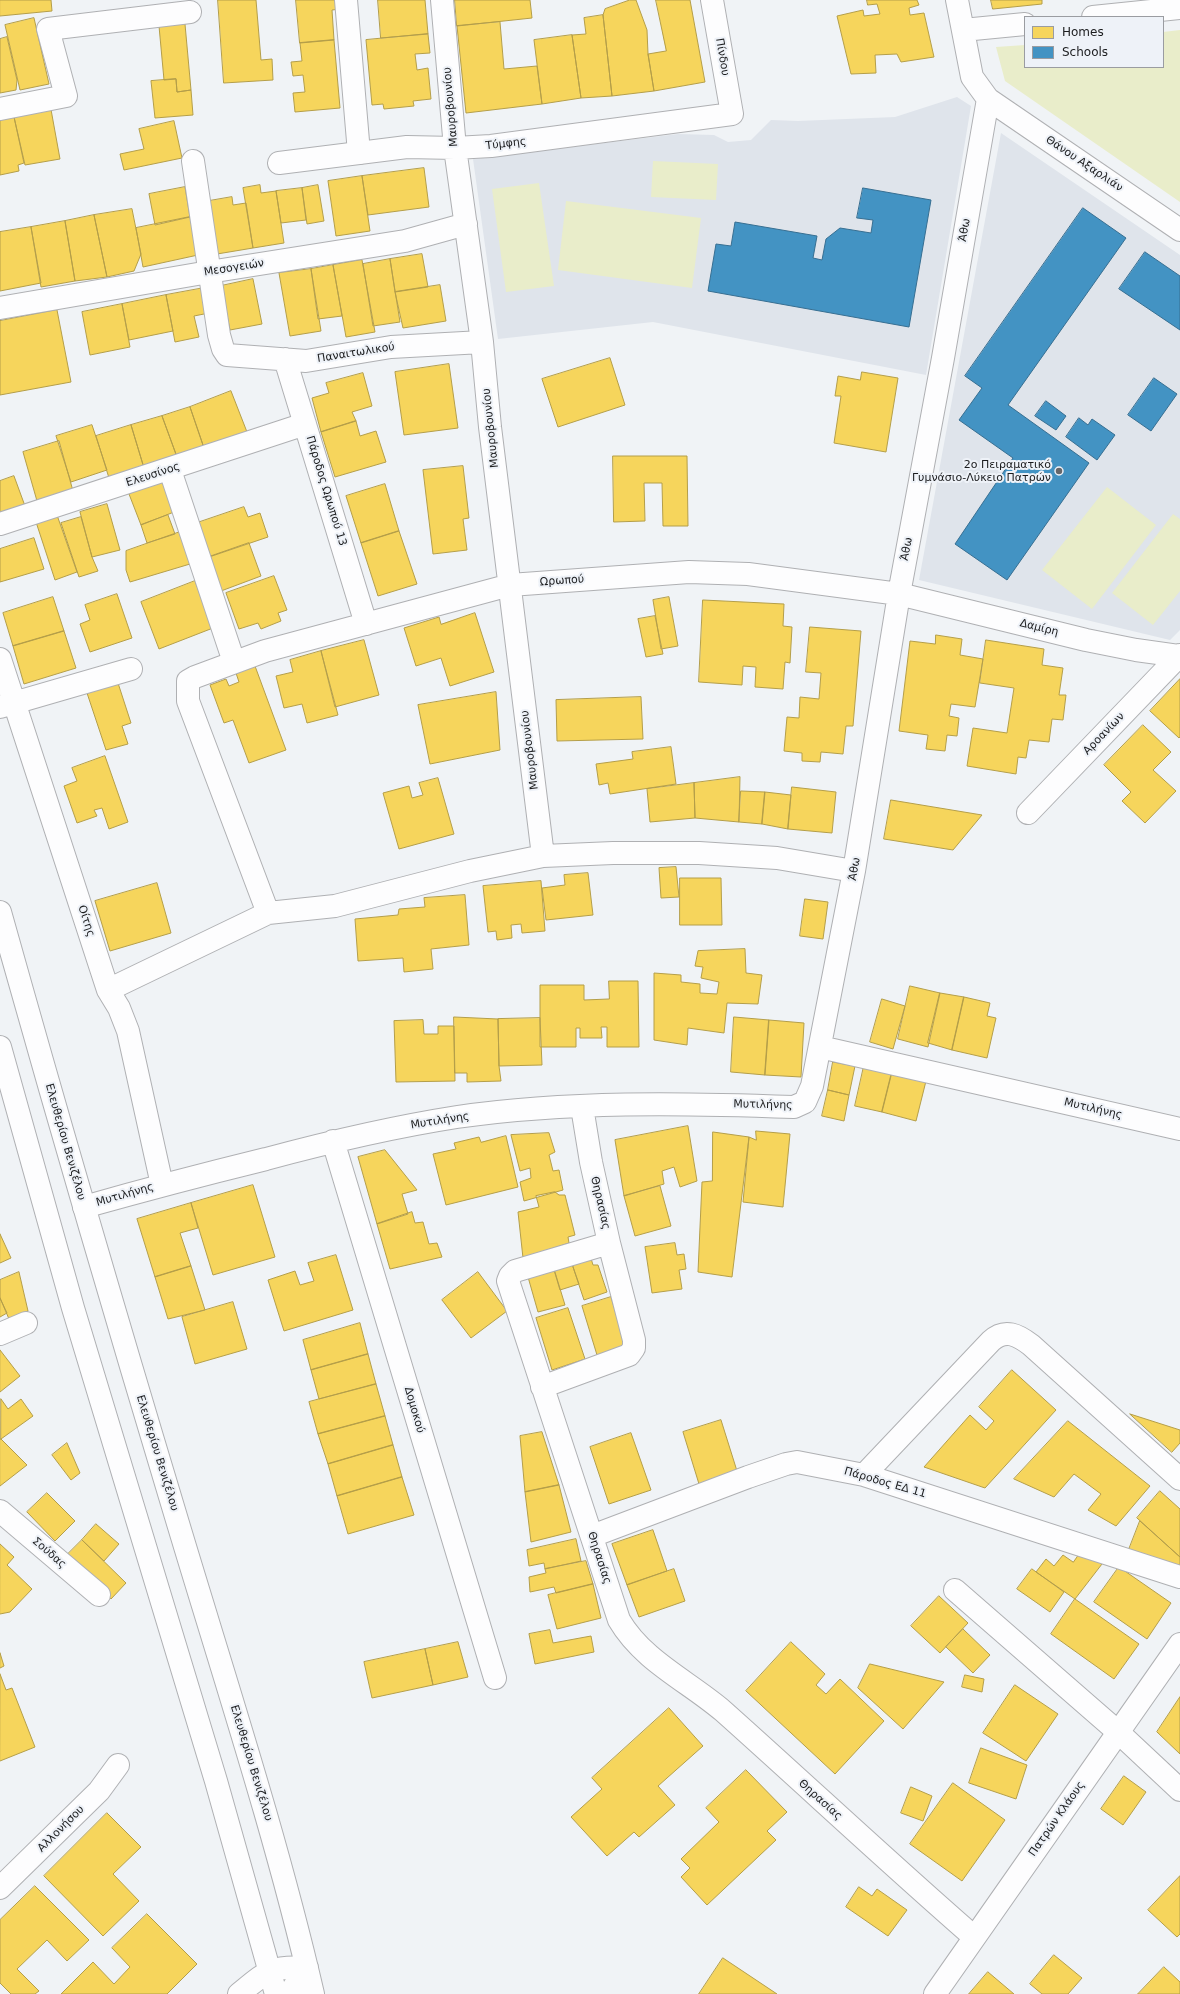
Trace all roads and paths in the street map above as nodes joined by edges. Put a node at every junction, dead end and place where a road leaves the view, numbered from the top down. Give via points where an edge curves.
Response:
1 (346, 0) edge
2 (442, 0) edge
3 (712, 0) edge
4 (957, 0) edge
5 (1123, 7) edge
6 (1180, 8) edge
7 (190, 12) dead end
8 (1096, 16) edge
9 (1024, 24) edge
10 (963, 30) junction
11 (988, 99) junction
12 (0, 109) edge
13 (732, 114) joint
14 (455, 148) junction
15 (359, 152) junction
16 (193, 161) dead end
17 (279, 163) dead end
18 (466, 224) junction
19 (1180, 230) edge
20 (209, 272) junction
21 (0, 308) edge
22 (482, 342) junction
23 (285, 359) junction
24 (305, 424) junction
25 (170, 470) junction
26 (0, 524) edge
27 (510, 585) junction
28 (899, 594) junction
29 (366, 624) junction
30 (1180, 656) edge
31 (0, 659) edge
32 (234, 662) junction
33 (131, 669) dead end
34 (7, 705) edge
35 (1028, 814) dead end
36 (543, 856) junction
37 (854, 871) junction
38 (0, 912) edge
39 (268, 913) junction
40 (108, 990) junction
41 (0, 1047) edge
42 (820, 1047) junction
43 (805, 1102) joint
44 (582, 1107) junction
45 (1180, 1129) edge
46 (333, 1141) junction
47 (162, 1185) junction
48 (84, 1207) junction
49 (609, 1243) junction
50 (26, 1324) dead end
51 (0, 1334) edge
52 (542, 1387) junction
53 (864, 1475) junction
54 (1180, 1479) edge
55 (0, 1511) edge
56 (592, 1536) junction
57 (1180, 1577) edge
58 (955, 1590) dead end
59 (99, 1596) dead end
60 (1180, 1644) edge
61 (495, 1678) dead end
62 (1118, 1732) junction
63 (118, 1765) dead end
64 (1180, 1790) edge
65 (0, 1888) edge
66 (974, 1937) junction
67 (307, 1968) junction
68 (270, 1970) junction
69 (239, 1994) edge
70 (276, 1994) edge
71 (289, 1994) edge
72 (314, 1994) edge
73 (935, 1994) edge

1 - 15 street
2 - 14 street, Μαυροβουνίου
3 - 13 street, Πίνδου
4 - 10 street
5 - 6 street
5 - 8 street
7 - 12 street via 48,29 66,96
9 - 10 street
10 - 11 street via 972,77
11 - 19 street, Θάνου Αξαρλιάν
11 - 28 street, Άθω
13 - 14 street, Τύμφης via 491,146
14 - 15 street, Τύμφης via 407,147
14 - 18 street, Μαυροβουνίου
15 - 17 street, Τύμφης
16 - 20 street
18 - 20 street, Μεσογειών via 405,240
18 - 22 street, Μαυροβουνίου
20 - 21 street, Μεσογειών
20 - 23 street, Παναιτωλικού via 220,341 229,356
22 - 23 street, Παναιτωλικού via 391,347 306,361
22 - 27 street, Μαυροβουνίου
23 - 24 street, Πάροδος Ωρωπού 13
24 - 25 street, Ελευσίνος
24 - 29 street, Πάροδος Ωρωπού 13
25 - 26 street, Ελευσίνος
25 - 32 street
27 - 28 street, Ωρωπού via 689,572 748,574
27 - 29 street, Ωρωπού
27 - 36 street, Μαυροβουνίου
28 - 30 street, Δαμίρη via 1086,640
28 - 37 street, Άθω
29 - 32 street, Ωρωπού
30 - 35 street, Αροανίων
31 - 34 street, Οίτης
32 - 39 street, Ωρωπού via 188,681 188,701
33 - 34 street
34 - 40 street, Οίτης
36 - 37 street via 699,853 778,858
36 - 39 street via 335,906
37 - 42 street, Άθω
38 - 48 street, Ελευθερίου Βενιζέλου
39 - 40 street
40 - 47 street, Οίτης via 128,1031
41 - 68 street via 73,1308 214,1774
42 - 43 street, Άθω via 812,1086
42 - 45 street, Μυτιλήνης
43 - 44 street, Μυτιλήνης via 794,1106 687,1103
44 - 46 street, Μυτιλήνης via 458,1117
44 - 49 street, Θηρασίας
46 - 47 street, Μυτιλήνης
46 - 61 street, Δομοκού
47 - 48 street, Μυτιλήνης
48 - 67 street, Ελευθερίου Βενιζέλου via 269,1822
49 - 52 street via 634,1348 629,1355
49 - 52 street, Θηρασίας via 515,1271 510,1276 508,1281
50 - 51 street
52 - 56 street, Θηρασίας
53 - 54 street via 990,1341 1006,1333 1019,1337 1031,1345
53 - 56 street, Πάροδος ΕΔ 11 via 797,1462 786,1464
53 - 57 street, Πάροδος ΕΔ 11
55 - 59 street, Σούδας
56 - 66 street, Θηρασίας via 619,1620 635,1643 722,1710 891,1865
58 - 62 street
60 - 62 street, Πατρών Κλάους
62 - 64 street
62 - 66 street, Πατρών Κλάους
63 - 65 street, Αλλονήσου via 99,1791
66 - 73 street, Πατρών Κλάους
67 - 68 street via 286,1966
67 - 71 street
67 - 72 street, Ελευθερίου Βενιζέλου
68 - 69 street
68 - 70 street

